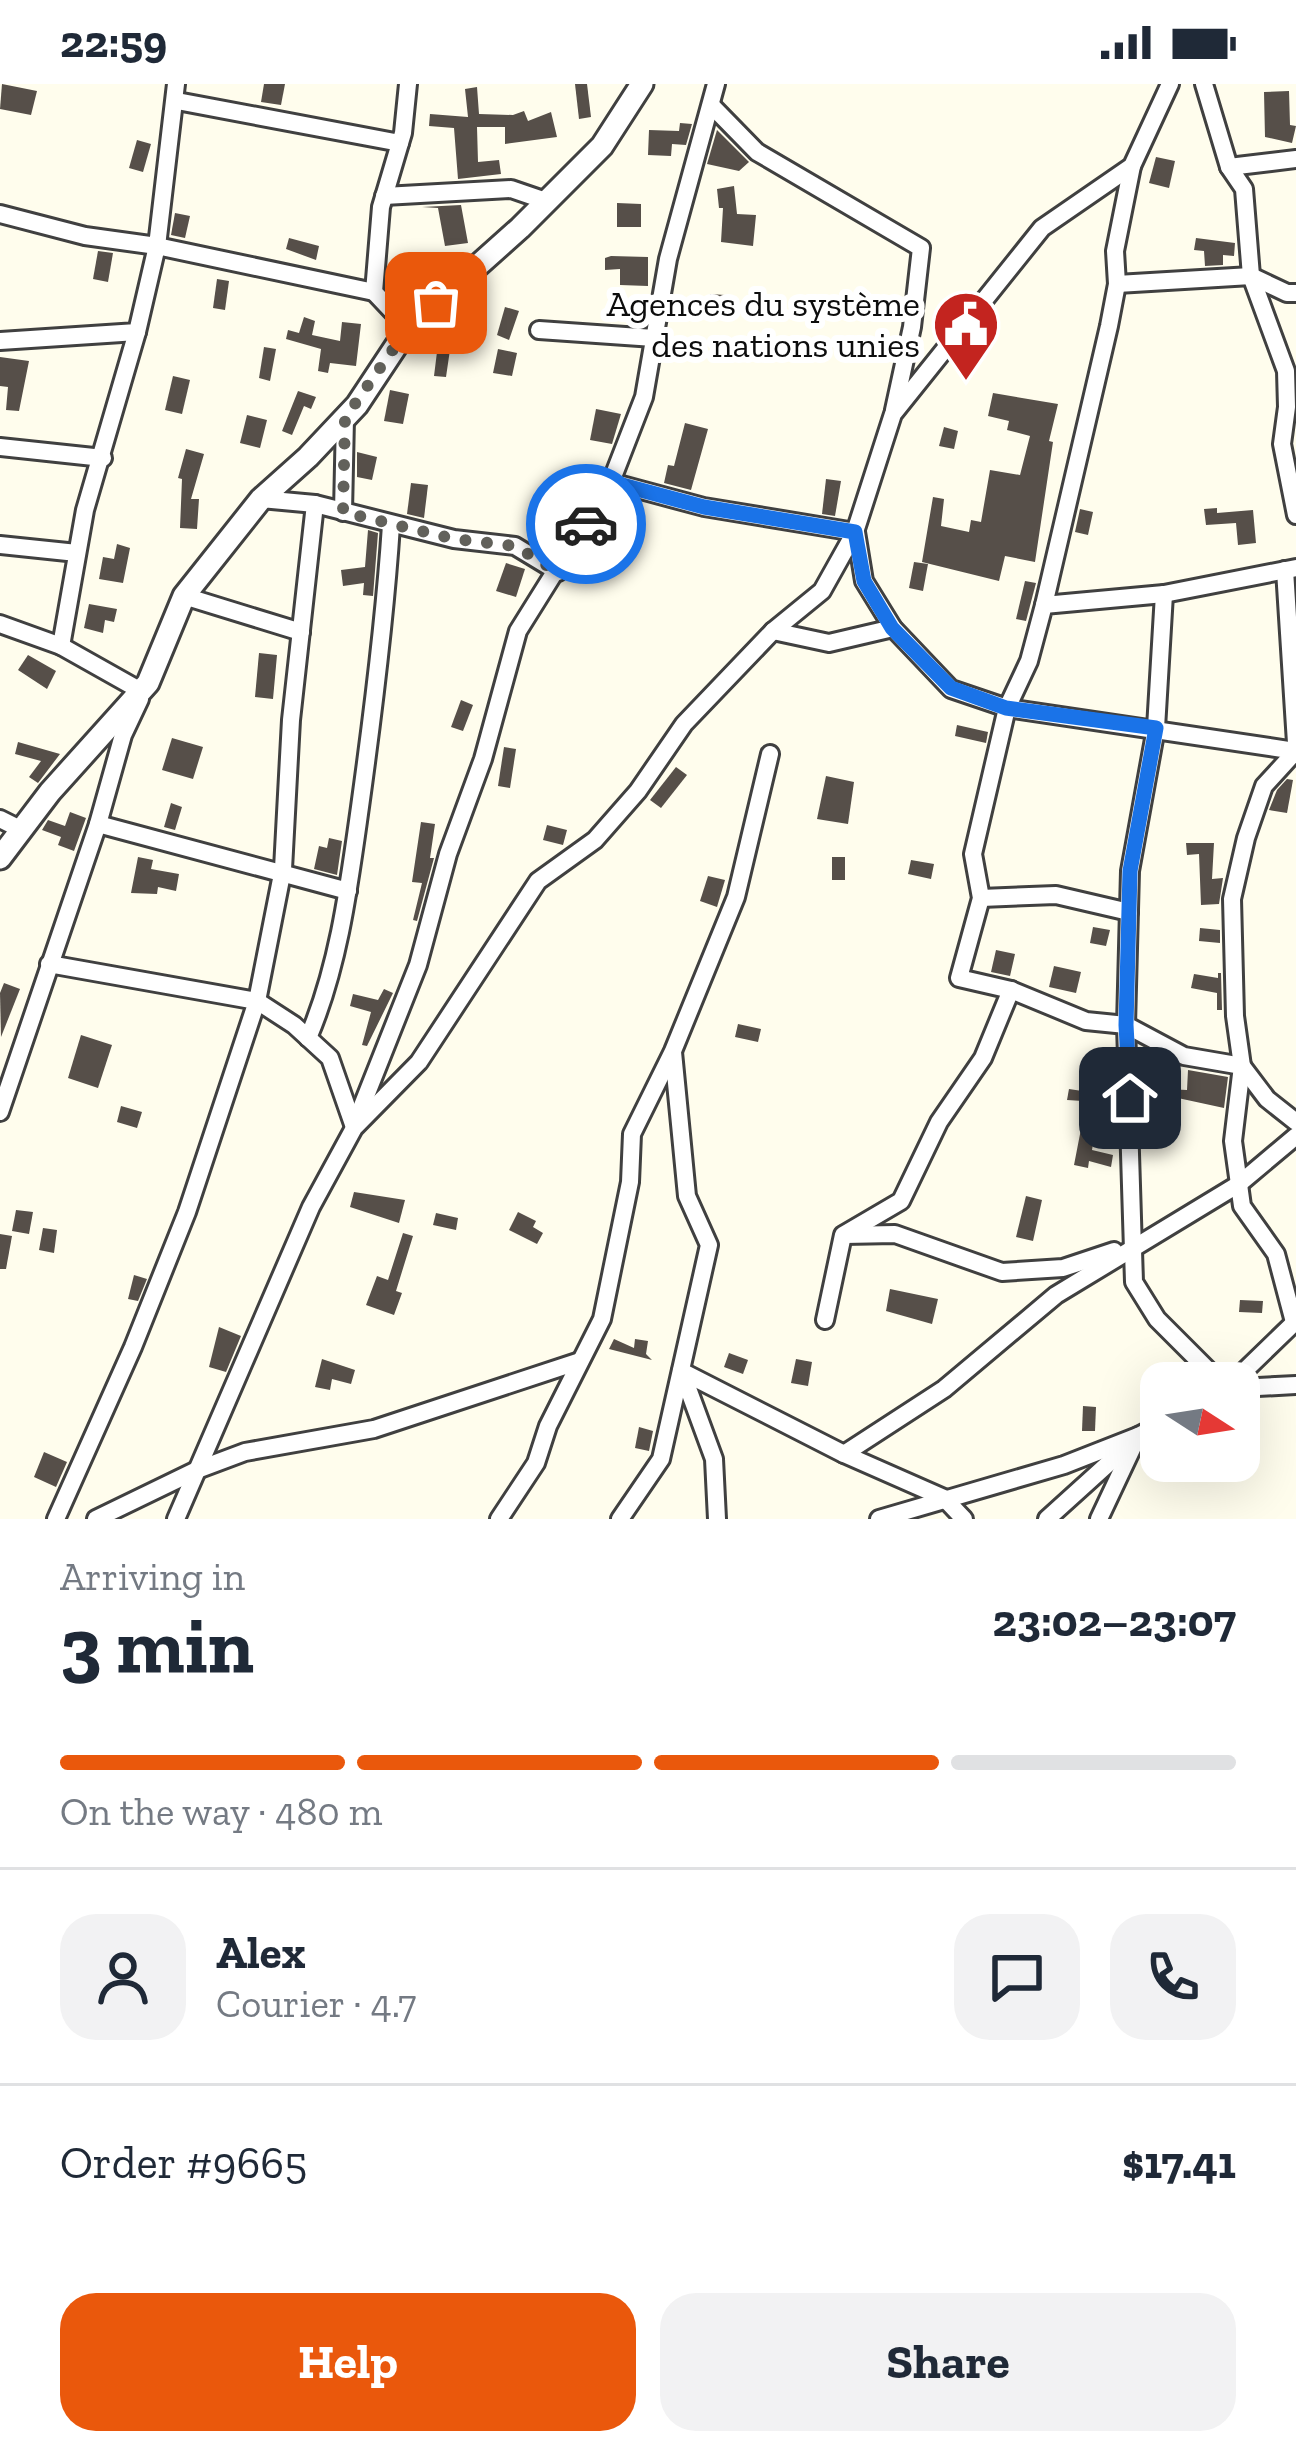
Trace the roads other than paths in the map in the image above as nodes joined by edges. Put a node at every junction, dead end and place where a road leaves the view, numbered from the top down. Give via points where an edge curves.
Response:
1 (408, 84) edge
2 (642, 84) edge
3 (716, 84) edge
4 (1170, 84) edge
5 (1204, 84) edge
6 (177, 93) edge
7 (711, 105) junction
8 (400, 143) junction
9 (1296, 159) edge
10 (1132, 166) junction
11 (1228, 167) junction
12 (385, 196) junction
13 (546, 201) junction
14 (0, 214) edge
15 (157, 246) junction
16 (1251, 276) junction
17 (1117, 284) junction
18 (374, 292) junction
19 (1296, 292) edge
20 (408, 328) junction
21 (538, 330) dead end
22 (137, 332) junction
23 (654, 338) junction
24 (0, 341) edge
25 (1291, 369) edge
26 (892, 414) junction
27 (345, 418) junction
28 (0, 447) edge
29 (103, 458) junction
30 (611, 482) junction
31 (1293, 482) edge
32 (261, 499) junction
33 (315, 504) junction
34 (343, 512) junction
35 (1296, 515) edge
36 (392, 525) junction
37 (855, 532) junction
38 (0, 544) edge
39 (77, 553) junction
40 (1290, 569) edge
41 (558, 572) junction
42 (1164, 594) junction
43 (184, 596) junction
44 (1044, 605) junction
45 (0, 624) edge
46 (892, 628) junction
47 (773, 631) junction
48 (301, 632) junction
49 (61, 646) junction
50 (144, 687) junction
51 (1006, 708) junction
52 (1156, 728) junction
53 (1296, 748) edge
54 (770, 754) dead end
55 (10, 824) edge
56 (98, 824) junction
57 (0, 858) edge
58 (281, 876) junction
59 (348, 891) junction
60 (981, 898) junction
61 (1130, 912) junction
62 (49, 964) junction
63 (1011, 990) junction
64 (257, 1001) junction
65 (1126, 1025) junction
66 (308, 1038) junction
67 (673, 1051) junction
68 (1242, 1066) junction
69 (0, 1112) edge
70 (1296, 1122) edge
71 (354, 1128) junction
72 (1296, 1136) edge
73 (1239, 1184) junction
74 (843, 1235) junction
75 (1132, 1245) junction
76 (825, 1320) dead end
77 (1295, 1321) edge
78 (580, 1361) junction
79 (1200, 1362) edge
80 (1257, 1362) edge
81 (681, 1371) junction
82 (1260, 1385) edge
83 (1296, 1385) edge
84 (1138, 1436) junction
85 (844, 1454) junction
86 (196, 1470) junction
87 (944, 1498) junction
88 (56, 1519) edge
89 (96, 1519) edge
90 (176, 1519) edge
91 (499, 1519) edge
92 (620, 1519) edge
93 (717, 1519) edge
94 (880, 1519) edge
95 (964, 1519) edge
96 (1047, 1519) edge
97 (1100, 1519) edge

1 - 8 street
2 - 13 street via 602,146
3 - 7 street
4 - 10 street
5 - 11 street
6 - 8 street
6 - 15 street
7 - 23 street
7 - 26 street via 757,152 921,248
8 - 12 street
9 - 11 street
10 - 17 street via 1115,251
10 - 26 street via 1042,228
11 - 16 street via 1244,189
12 - 13 street via 511,189
12 - 18 street
13 - 20 street
14 - 15 street
15 - 18 street
15 - 22 street
16 - 17 street
16 - 19 street
16 - 25 street
17 - 44 street
18 - 20 street
20 - 27 street
21 - 23 street
22 - 24 street
22 - 29 street
23 - 30 street via 644,397
25 - 31 street via 1282,444
26 - 37 street
27 - 32 street
27 - 34 street
28 - 29 street
29 - 39 street
30 - 37 street
30 - 41 street
31 - 35 street
32 - 33 street
32 - 43 street
33 - 34 street
33 - 48 street
34 - 36 street
36 - 41 street via 515,546
36 - 59 street
37 - 46 street via 864,581
37 - 47 street via 822,591
38 - 39 street
39 - 49 street
40 - 42 street
40 - 53 street
41 - 71 street via 518,632 418,965
42 - 44 street
42 - 52 street
43 - 48 street
43 - 50 street
44 - 51 street
45 - 49 street
46 - 47 street via 829,644
46 - 51 street via 951,688
47 - 71 street via 685,724 595,840 538,881 419,1062
48 - 58 street
49 - 50 street
50 - 55 street
50 - 56 street
51 - 52 street
51 - 60 street via 973,854
52 - 53 street
52 - 61 street
53 - 68 street via 1264,786 1232,899
54 - 67 street via 744,875
55 - 57 street
56 - 58 street
56 - 62 street
58 - 59 street
58 - 64 street
59 - 66 street
60 - 61 street via 1056,895
60 - 63 street via 959,978
61 - 65 street
62 - 64 street
62 - 69 street
63 - 65 street via 1086,1021
63 - 74 street via 901,1201
64 - 66 street
64 - 88 street via 187,1212
65 - 68 street via 1184,1056
65 - 75 street
66 - 71 street via 330,1058
67 - 78 street via 632,1134 602,1319
67 - 81 street via 687,1196 709,1245
68 - 70 street
68 - 73 street via 1233,1141
71 - 86 street
72 - 73 street
73 - 75 street
73 - 77 street via 1242,1205 1276,1254
74 - 75 street via 895,1234 1002,1272 1063,1268
74 - 76 street
75 - 79 street via 1134,1282
75 - 85 street via 1056,1295 944,1389
77 - 80 street
78 - 86 street via 374,1430 245,1452
78 - 91 street via 536,1463
81 - 85 street
81 - 92 street via 662,1459
81 - 93 street via 714,1460
82 - 83 street
84 - 87 street
84 - 96 street
84 - 97 street
85 - 87 street
86 - 89 street
86 - 90 street
87 - 94 street
87 - 95 street

